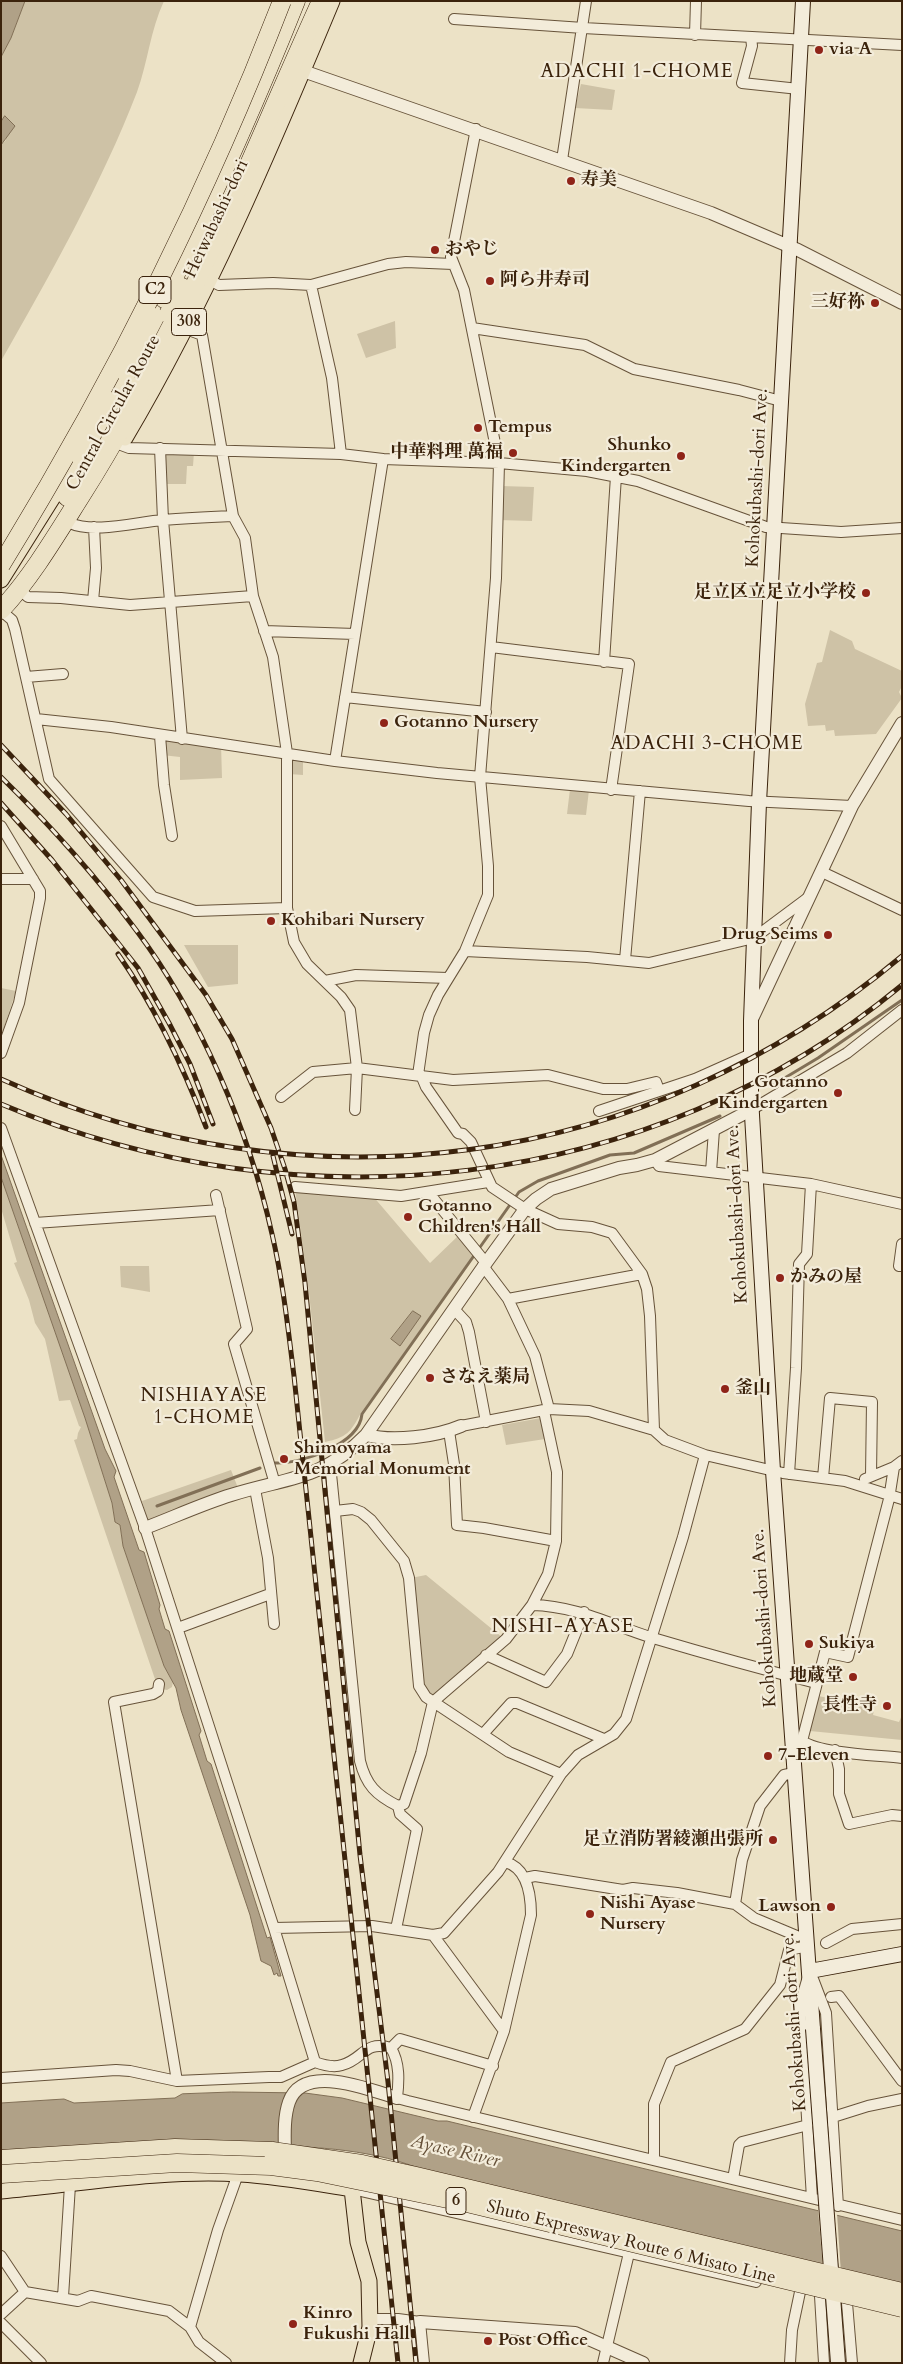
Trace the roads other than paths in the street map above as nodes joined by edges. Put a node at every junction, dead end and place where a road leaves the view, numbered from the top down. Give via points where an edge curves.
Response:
1 (296, 1) edge
2 (301, 1) edge
3 (332, 1) edge
4 (586, 1) edge
5 (696, 1) edge
6 (803, 1) edge
7 (277, 4) edge
8 (315, 5) edge
9 (454, 19) dead end
10 (583, 28) junction
11 (695, 35) junction
12 (751, 37) junction
13 (801, 39) junction
14 (902, 45) edge
15 (303, 71) junction
16 (266, 77) junction
17 (799, 89) junction
18 (476, 130) junction
19 (562, 160) junction
20 (789, 247) junction
21 (453, 264) junction
22 (209, 280) junction
23 (310, 284) junction
24 (902, 303) edge
25 (472, 328) junction
26 (186, 329) junction
27 (781, 401) junction
28 (102, 417) junction
29 (121, 445) junction
30 (160, 448) junction
31 (222, 450) junction
32 (341, 454) junction
33 (383, 458) junction
34 (499, 463) junction
35 (616, 476) junction
36 (233, 516) junction
37 (163, 520) junction
38 (70, 523) junction
39 (94, 527) junction
40 (774, 528) junction
41 (902, 528) edge
42 (1, 565) edge
43 (1, 575) edge
44 (1, 580) edge
45 (22, 592) junction
46 (253, 596) junction
47 (93, 601) junction
48 (170, 601) junction
49 (2, 610) edge
50 (264, 631) junction
51 (355, 634) junction
52 (491, 647) junction
53 (604, 662) junction
54 (63, 674) dead end
55 (26, 677) junction
56 (345, 697) junction
57 (486, 712) junction
58 (36, 719) junction
59 (900, 731) edge
60 (160, 736) junction
61 (182, 738) junction
62 (287, 753) junction
63 (335, 761) junction
64 (480, 777) junction
65 (611, 790) junction
66 (640, 791) junction
67 (759, 802) junction
68 (852, 806) junction
69 (1, 826) edge
70 (172, 836) dead end
71 (822, 872) junction
72 (1, 879) edge
73 (33, 879) junction
74 (810, 897) junction
75 (287, 908) junction
76 (902, 910) edge
77 (754, 938) junction
78 (465, 951) junction
79 (625, 960) junction
80 (448, 978) junction
81 (325, 981) junction
82 (902, 1010) edge
83 (751, 1021) junction
84 (1, 1053) edge
85 (751, 1054) junction
86 (357, 1068) junction
87 (420, 1075) junction
88 (659, 1090) junction
89 (281, 1097) dead end
90 (355, 1110) dead end
91 (751, 1110) junction
92 (599, 1111) dead end
93 (1, 1128) edge
94 (714, 1130) junction
95 (655, 1160) junction
96 (711, 1172) junction
97 (754, 1176) junction
98 (488, 1182) junction
99 (811, 1184) junction
100 (295, 1187) dead end
101 (428, 1192) junction
102 (216, 1196) dead end
103 (902, 1204) edge
104 (525, 1209) junction
105 (220, 1210) junction
106 (35, 1223) junction
107 (902, 1244) edge
108 (484, 1265) junction
109 (902, 1266) edge
110 (642, 1274) junction
111 (508, 1299) junction
112 (454, 1309) junction
113 (546, 1410) junction
114 (486, 1422) junction
115 (461, 1426) joint
116 (654, 1430) junction
117 (449, 1431) junction
118 (366, 1435) junction
119 (705, 1455) junction
120 (330, 1464) junction
121 (898, 1464) edge
122 (773, 1471) junction
123 (788, 1474) junction
124 (871, 1476) junction
125 (824, 1478) junction
126 (275, 1484) junction
127 (860, 1484) junction
128 (255, 1489) junction
129 (890, 1494) junction
130 (902, 1499) edge
131 (335, 1511) junction
132 (145, 1528) junction
133 (556, 1540) junction
134 (270, 1594) junction
135 (532, 1605) junction
136 (584, 1612) junction
137 (274, 1624) dead end
138 (178, 1628) junction
139 (650, 1637) junction
140 (486, 1656) junction
141 (788, 1676) junction
142 (816, 1683) junction
143 (159, 1684) dead end
144 (433, 1702) junction
145 (483, 1734) junction
146 (604, 1739) junction
147 (797, 1742) junction
148 (835, 1750) junction
149 (902, 1758) edge
150 (794, 1773) junction
151 (561, 1774) junction
152 (398, 1806) junction
153 (902, 1816) edge
154 (505, 1862) junction
155 (525, 1878) junction
156 (735, 1904) junction
157 (902, 1924) edge
158 (274, 1928) junction
159 (396, 1929) junction
160 (433, 1935) junction
161 (797, 1936) dead end
162 (826, 1943) dead end
163 (808, 1946) junction
164 (902, 1954) edge
165 (810, 1971) junction
166 (831, 1997) dead end
167 (504, 2031) junction
168 (391, 2048) junction
169 (315, 2062) junction
170 (493, 2066) junction
171 (1, 2078) edge
172 (177, 2081) junction
173 (902, 2081) edge
174 (398, 2098) junction
175 (902, 2099) edge
176 (474, 2117) junction
177 (833, 2117) junction
178 (808, 2125) junction
179 (1, 2159) edge
180 (285, 2159) junction
181 (654, 2160) junction
182 (1, 2174) edge
183 (238, 2174) junction
184 (837, 2178) junction
185 (733, 2179) junction
186 (811, 2179) junction
187 (70, 2185) junction
188 (352, 2190) junction
189 (6, 2191) edge
190 (812, 2198) junction
191 (838, 2206) junction
192 (451, 2211) junction
193 (902, 2220) edge
194 (629, 2253) junction
195 (1, 2256) edge
196 (25, 2292) junction
197 (800, 2292) junction
198 (902, 2292) edge
199 (820, 2296) junction
200 (63, 2297) junction
201 (847, 2303) junction
202 (902, 2308) edge
203 (1, 2314) edge
204 (902, 2317) edge
205 (370, 2319) junction
206 (420, 2322) junction
207 (1, 2323) edge
208 (190, 2327) junction
209 (607, 2345) junction
210 (41, 2363) edge
211 (226, 2363) edge
212 (361, 2363) edge
213 (424, 2363) edge
214 (603, 2363) edge
215 (644, 2363) edge
216 (790, 2363) edge
217 (824, 2363) edge
218 (838, 2363) edge
219 (852, 2363) edge

1 - 16 highway
2 - 28 main road, Heiwabashi-dori / 308 via 223,188 161,314
3 - 15 main road, Heiwabashi-dori / 308
4 - 10 street
5 - 11 street
6 - 13 main road, Kohokubashi-dori Ave.
7 - 16 highway
7 - 28 main road via 203,175 148,291 144,328
7 - 42 highway, Central Circular Route / C2, bridge via 207,178 148,304 93,410
8 - 49 highway via 245,179 159,359 103,462
9 - 10 street
10 - 11 street
10 - 19 street
11 - 12 street
12 - 13 street
12 - 17 street via 752,46 742,83
13 - 14 street
13 - 17 main road, Kohokubashi-dori Ave.
15 - 18 street
15 - 22 main road, Heiwabashi-dori / 308 via 246,204
16 - 43 highway, bridge via 155,317 97,427 30,539
17 - 20 main road, Kohokubashi-dori Ave.
18 - 19 street
18 - 21 street via 451,257
19 - 20 street via 710,213
20 - 24 street
20 - 27 main road, Kohokubashi-dori Ave.
21 - 23 street via 388,264
21 - 25 street via 464,290
22 - 23 street via 219,285
22 - 26 main road, Heiwabashi-dori / 308
23 - 32 street via 332,378
25 - 27 street via 585,345 634,369
25 - 34 street
26 - 29 main road, Heiwabashi-dori / 308
26 - 31 street via 202,335
27 - 40 main road, Kohokubashi-dori Ave.
28 - 44 main road, Heiwabashi-dori / 308
29 - 30 street
29 - 38 main road, Heiwabashi-dori / 308
30 - 31 street
30 - 37 street
31 - 32 street
31 - 36 street
32 - 33 street
33 - 34 street
33 - 51 street
34 - 35 street
34 - 52 street
35 - 40 street
35 - 53 street
36 - 37 street
36 - 46 street via 245,538
37 - 39 street
37 - 48 street
38 - 39 street via 78,527
38 - 45 main road, Heiwabashi-dori / 308
39 - 47 street via 96,568
40 - 41 street via 841,532
40 - 67 main road, Kohokubashi-dori Ave.
45 - 47 street via 28,596
45 - 49 main road, Heiwabashi-dori / 308
46 - 48 street
46 - 50 street
47 - 48 street via 130,605
48 - 61 street
49 - 55 street via 12,620
50 - 51 street
50 - 62 street via 273,657
51 - 56 street
52 - 53 street
52 - 57 street
53 - 65 street via 629,664
54 - 55 street
55 - 58 street
56 - 57 street
56 - 63 street
57 - 64 street
58 - 60 street
58 - 75 street via 49,779 153,897 195,911
59 - 68 street
60 - 61 street
60 - 70 street
61 - 62 street
62 - 63 street
62 - 75 street
63 - 64 street
64 - 65 street
64 - 78 street via 488,895
65 - 66 street
66 - 67 street
66 - 79 street
67 - 68 street
67 - 77 main road, Kohokubashi-dori Ave.
68 - 71 street
69 - 73 street
71 - 74 street
71 - 76 street
72 - 73 street
73 - 84 street via 40,898 19,1003
74 - 77 street
74 - 83 street
75 - 81 street via 294,942 307,964
77 - 79 street via 649,963
77 - 83 main road, Kohokubashi-dori Ave.
78 - 79 street
78 - 80 street
80 - 81 street via 356,975
80 - 87 street via 429,1015
81 - 86 street via 350,1010
82 - 91 street via 847,1053
83 - 85 main road, Kohokubashi-dori Ave.
85 - 88 street via 695,1079
85 - 91 main road, Kohokubashi-dori Ave.
86 - 87 street
86 - 89 street via 313,1072
86 - 90 street
87 - 88 street via 453,1080 548,1076 604,1089 627,1089 656,1082
87 - 98 street via 458,1133 471,1142
88 - 92 street
91 - 94 street
91 - 97 main road, Kohokubashi-dori Ave.
93 - 106 street
94 - 95 street
94 - 96 street
95 - 96 street via 658,1166
95 - 104 street via 551,1189
96 - 97 street
97 - 99 street
97 - 122 main road, Kohokubashi-dori Ave.
98 - 101 street
98 - 104 street
99 - 103 street
99 - 123 street via 807,1254 799,1264
100 - 101 street via 401,1196
101 - 108 street
102 - 105 street
104 - 108 street
104 - 110 street via 558,1224 592,1227 612,1234
105 - 106 street
105 - 126 street via 247,1329 234,1344
106 - 132 street
107 - 109 street via 899,1266
108 - 111 street
108 - 112 street
110 - 111 street
110 - 116 street via 650,1316
111 - 113 street via 535,1356
112 - 114 street via 466,1322 469,1332
112 - 118 street
113 - 114 street
113 - 116 street via 589,1411
113 - 133 street via 557,1472
114 - 115 street
115 - 117 street
116 - 119 street via 665,1440
117 - 118 street via 382,1438
117 - 133 street via 457,1525
118 - 120 street
119 - 122 street
119 - 139 street via 683,1537
120 - 126 street via 313,1473
120 - 131 street
121 - 124 street
121 - 129 street
122 - 123 street
122 - 141 main road, Kohokubashi-dori Ave.
123 - 125 street
124 - 125 street via 872,1402 830,1398
124 - 127 street
125 - 127 street
126 - 128 street
127 - 129 street
128 - 132 street via 212,1501
128 - 134 street via 268,1558
129 - 130 street
129 - 142 street via 848,1657 825,1652
131 - 144 street via 353,1509 361,1512 404,1562 409,1578 419,1686
131 - 152 street via 360,1762 364,1778 374,1790
132 - 138 street
133 - 135 street via 548,1574
134 - 137 street
134 - 138 street
135 - 136 street
135 - 140 street via 506,1639
136 - 139 street
136 - 140 street via 566,1654 546,1682
138 - 158 street
139 - 141 street
139 - 146 street via 626,1719 614,1734
140 - 144 street
141 - 142 street
141 - 147 main road, Kohokubashi-dori Ave.
142 - 147 street
143 - 172 street via 156,1693 114,1702
144 - 145 street
144 - 152 street via 421,1754 404,1804
145 - 146 street via 511,1703 517,1703
145 - 151 street via 509,1752
146 - 151 street via 578,1756
147 - 148 street
147 - 150 main road, Kohokubashi-dori Ave.
148 - 149 street
148 - 153 street via 839,1794 849,1824
150 - 156 street via 784,1774 760,1806 742,1860
150 - 163 main road, Kohokubashi-dori Ave.
151 - 154 street
152 - 159 street via 400,1814 417,1829
154 - 155 street via 512,1864
154 - 160 street via 444,1933
155 - 156 street via 535,1876 623,1890 633,1888 677,1893
155 - 167 street via 532,1899 531,1915
156 - 161 street via 754,1918
157 - 162 street via 852,1929
158 - 159 street via 337,1925
158 - 169 street
159 - 160 street
160 - 167 street
163 - 165 main road, Kohokubashi-dori Ave.
163 - 181 street via 790,1950 780,1985 745,2029 671,2062 654,2104
164 - 165 main road
165 - 177 street via 826,2013
165 - 178 street via 800,2005
165 - 218 main road, Kohokubashi-dori Ave., bridge
166 - 173 street via 839,1996
167 - 170 street
168 - 169 street via 371,2046 341,2066
168 - 170 street via 400,2039
168 - 174 street via 398,2063
169 - 172 street via 281,2077
170 - 176 street
171 - 172 street via 116,2070
174 - 176 street
174 - 180 street via 331,2081 315,2080 301,2086 287,2107
175 - 177 street
176 - 181 street
177 - 184 street
178 - 185 street via 742,2142
178 - 186 street
179 - 198 highway, Shuto Expressway Route 6 Misato Line / 6, bridge via 175,2148 251,2150 319,2157 416,2176
180 - 187 street via 198,2154 107,2158 86,2166
180 - 192 street via 447,2191 454,2195
181 - 185 street
182 - 202 highway, Shuto Expressway Route 6 Misato Line / 6, bridge via 176,2163 271,2166 317,2172 467,2203
183 - 187 main road via 172,2175
183 - 188 main road
183 - 208 street
184 - 186 street via 830,2188 824,2189 813,2185
184 - 191 street
185 - 190 street
186 - 190 street
187 - 189 main road
187 - 200 street
188 - 192 street
188 - 205 main road via 358,2242 369,2281
190 - 191 street
191 - 193 street
192 - 194 street
194 - 197 street
194 - 209 street
195 - 196 street
196 - 200 street
196 - 203 street
197 - 199 street
197 - 216 street via 792,2330
199 - 201 street
199 - 217 street
200 - 208 street via 78,2301 91,2296 169,2311
201 - 204 street
201 - 219 street
205 - 206 street
205 - 212 main road
206 - 209 street via 575,2332
206 - 213 street
207 - 210 street
208 - 211 street via 199,2342
209 - 214 street
209 - 215 street

